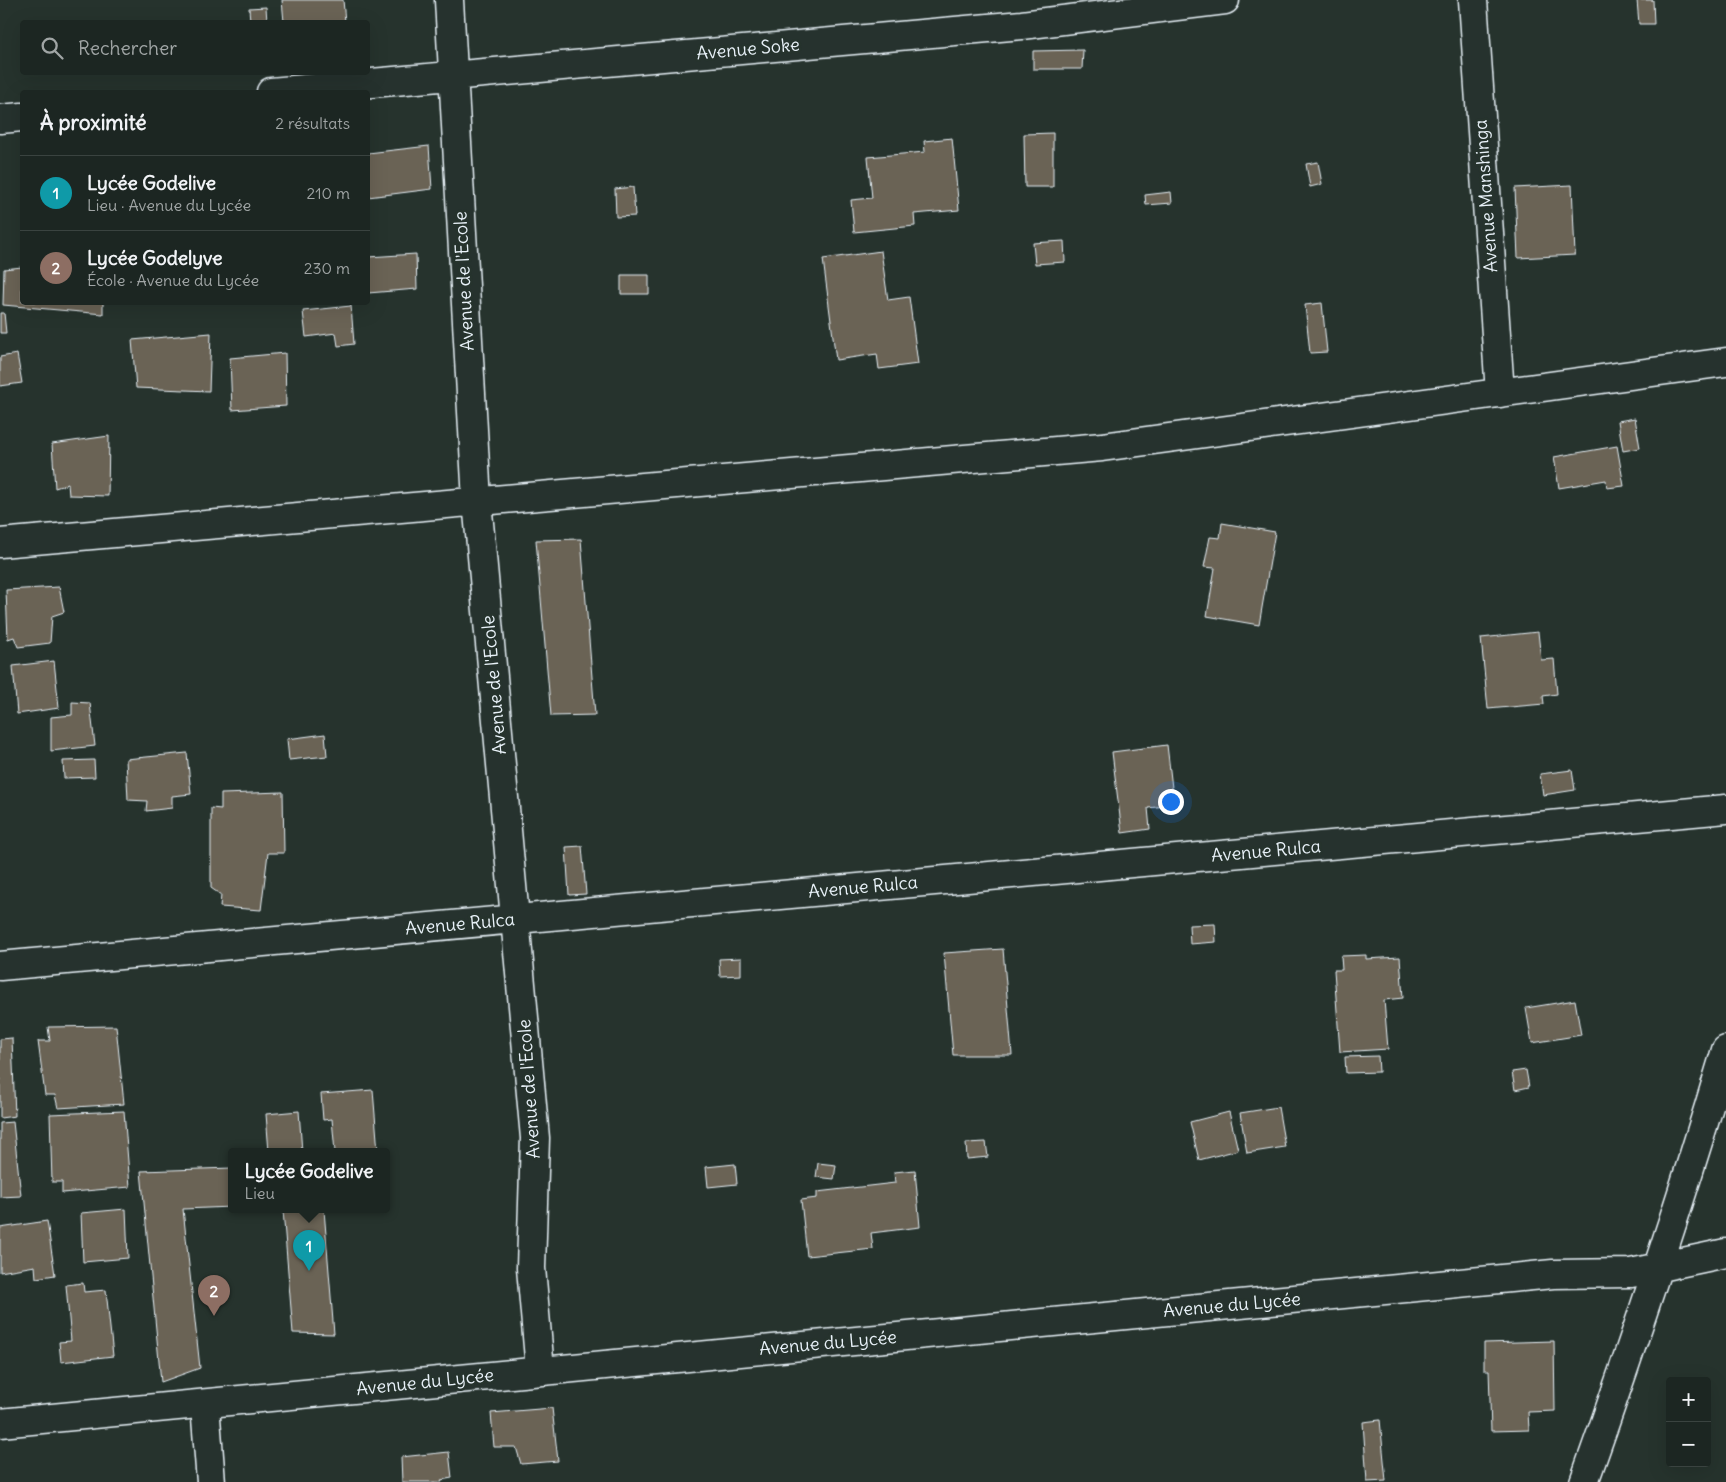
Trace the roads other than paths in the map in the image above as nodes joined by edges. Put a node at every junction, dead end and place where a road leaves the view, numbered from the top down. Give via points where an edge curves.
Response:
1 (449, 0) edge
2 (1225, 0) edge
3 (1472, 0) edge
4 (455, 75) junction
5 (293, 90) edge
6 (20, 117) edge
7 (0, 119) edge
8 (1726, 362) edge
9 (1500, 393) junction
10 (477, 500) junction
11 (0, 543) edge
12 (1726, 809) edge
13 (516, 919) junction
14 (0, 966) edge
15 (1726, 1050) edge
16 (1726, 1254) edge
17 (1656, 1266) junction
18 (540, 1370) junction
19 (205, 1405) junction
20 (0, 1423) edge
21 (211, 1482) edge
22 (1584, 1482) edge

1 - 4 street, Avenue de l'Ecole
2 - 4 street, Avenue Soke via 1022,25
3 - 9 street, Avenue Manshinga
4 - 5 street, Avenue Soke
4 - 10 street, Avenue de l'Ecole
6 - 7 street
8 - 9 street
9 - 10 street via 1102,447
10 - 11 street
10 - 13 street, Avenue de l'Ecole
12 - 13 street, Avenue Rulca
13 - 14 street, Avenue Rulca
13 - 18 street, Avenue de l'Ecole via 535,1138 531,1268
15 - 17 street via 1682,1198
16 - 17 street, Avenue du Lycée
17 - 18 street, Avenue du Lycée via 1631,1273 1553,1274
17 - 22 street
18 - 19 street, Avenue du Lycée
19 - 20 street, Avenue du Lycée
19 - 21 street

